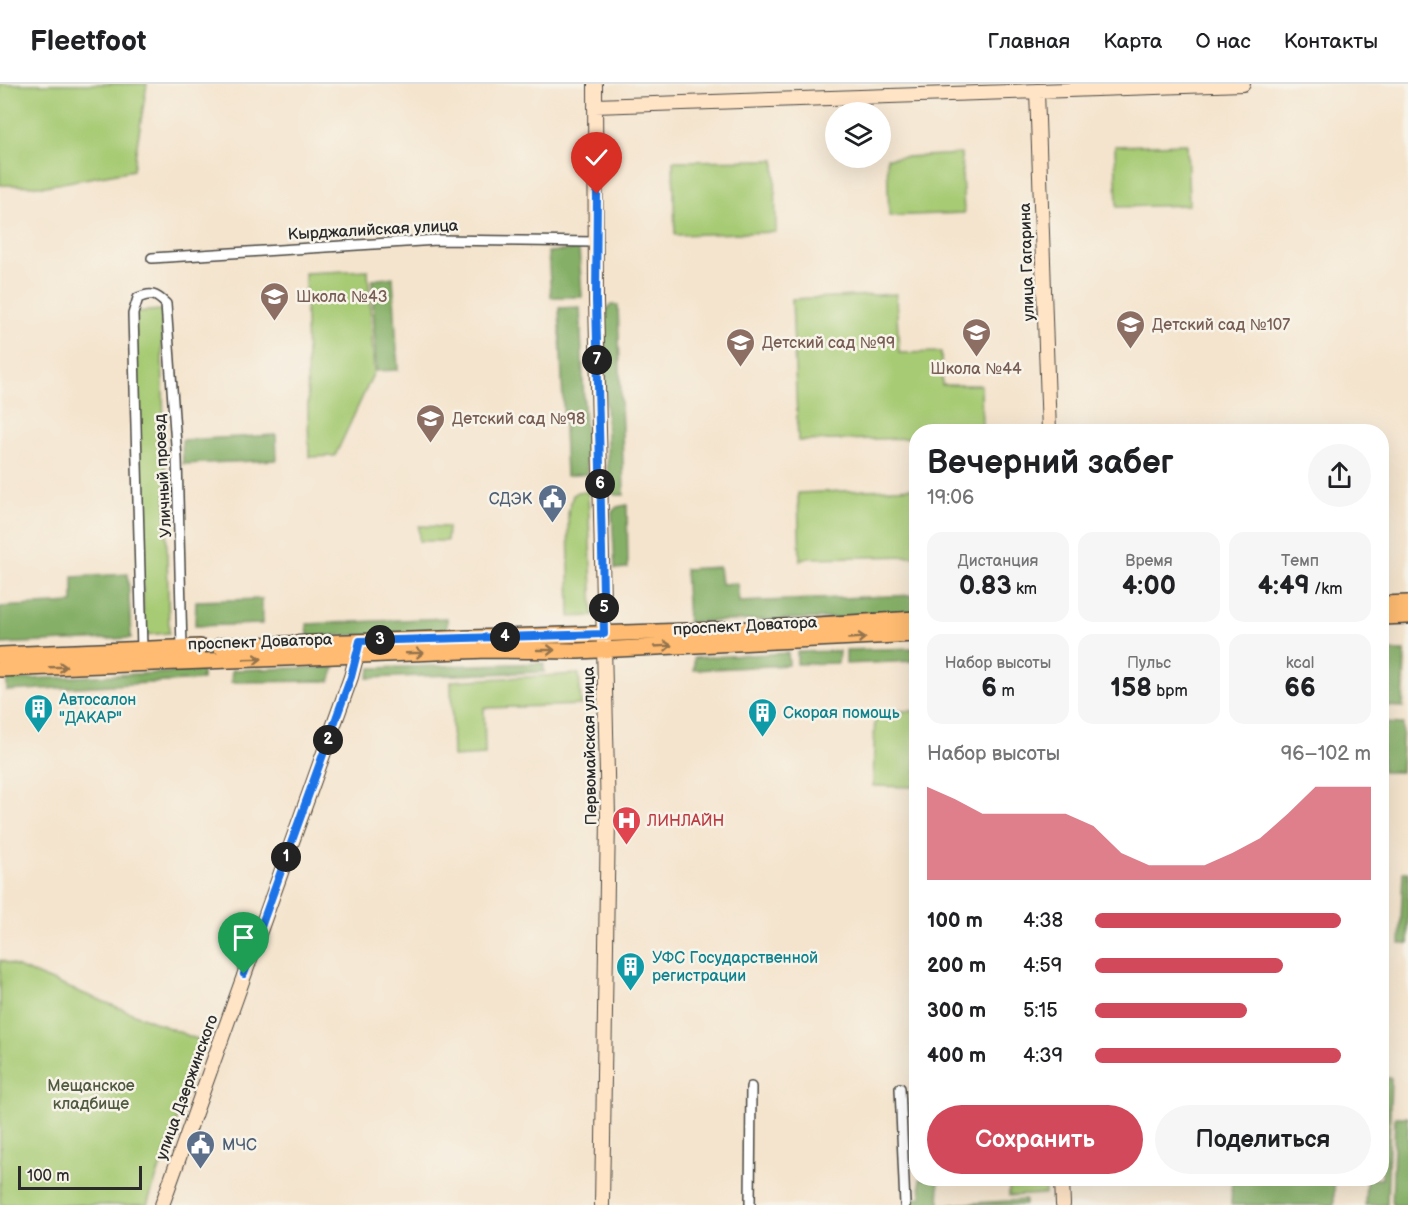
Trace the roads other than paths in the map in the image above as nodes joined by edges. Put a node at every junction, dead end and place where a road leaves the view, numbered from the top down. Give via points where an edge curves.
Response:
1 (595, 84) edge
2 (1244, 84) edge
3 (958, 88) edge
4 (1037, 91) junction
5 (595, 106) junction
6 (596, 242) junction
7 (152, 258) dead end
8 (1049, 424) edge
9 (1408, 603) edge
10 (1389, 604) edge
11 (1408, 616) edge
12 (1389, 617) edge
13 (909, 619) edge
14 (909, 634) edge
15 (604, 642) junction
16 (220, 646) joint
17 (182, 647) junction
18 (200, 647) joint
19 (358, 648) junction
20 (142, 649) junction
21 (0, 655) edge
22 (0, 669) edge
23 (751, 1087) dead end
24 (900, 1088) dead end
25 (1062, 1186) edge
26 (162, 1205) edge
27 (602, 1205) edge
28 (750, 1205) edge
29 (905, 1205) edge
30 (1063, 1205) edge

1 - 5 street, Первомайская улица
2 - 4 street
3 - 4 street
3 - 5 street
4 - 8 street, улица Гагарина
5 - 6 street, Первомайская улица
6 - 7 street, Кырджалийская улица via 438,240
6 - 15 street, Первомайская улица
9 - 10 main road
11 - 12 main road
13 - 15 main road, проспект Доватора
15 -> 14 main road, проспект Доватора
15 - 19 main road, проспект Доватора
15 - 27 street, Первомайская улица via 608,828
16 - 18 street, проспект Доватора
16 - 19 main road, проспект Доватора
17 - 18 main road, проспект Доватора
17 - 20 main road, проспект Доватора
17 - 20 street, Уличный проезд via 177,459 166,304 157,295 145,295 138,298 133,314
22 -> 19 main road, проспект Доватора
19 - 26 street, улица Дзержинского
20 - 21 main road, проспект Доватора
23 - 28 street
24 - 29 street
25 - 30 street

